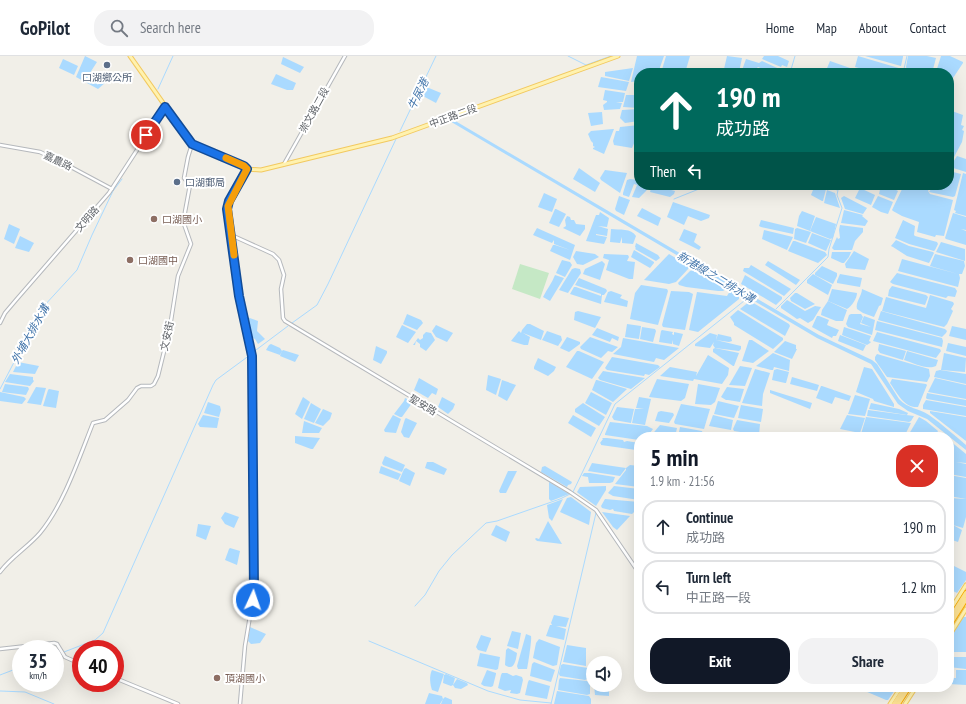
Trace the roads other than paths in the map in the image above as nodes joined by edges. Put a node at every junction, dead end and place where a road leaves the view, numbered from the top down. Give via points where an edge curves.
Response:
1 (130, 56) edge
2 (345, 56) edge
3 (618, 56) edge
4 (165, 107) junction
5 (192, 144) junction
6 (0, 145) edge
7 (284, 164) junction
8 (247, 169) junction
9 (112, 188) junction
10 (231, 236) junction
11 (0, 323) edge
12 (634, 566) edge
13 (0, 572) edge
14 (966, 585) edge
15 (966, 593) edge
16 (966, 599) edge
17 (954, 604) edge
18 (966, 609) edge
19 (954, 612) edge
20 (954, 618) edge
21 (954, 628) edge
22 (0, 649) edge
23 (72, 660) edge
24 (124, 682) edge
25 (898, 692) edge
26 (902, 692) edge
27 (906, 692) edge
28 (913, 692) edge
29 (178, 704) edge
30 (240, 704) edge
31 (890, 704) edge
32 (894, 704) edge
33 (898, 704) edge
34 (905, 704) edge

1 - 4 main road
2 - 7 street, 崇文路二段
3 - 7 main road, 中正路二段 via 392,138
4 - 5 main road
4 - 9 street, 文明路
5 - 8 main road
5 - 13 street, 文安街 via 184,178 190,184 184,224 191,244 178,276 170,327 158,376 151,386 137,388 128,400 105,420 93,423 64,492 49,520 39,534
6 - 9 street, 嘉農路 via 40,152
7 - 8 main road, 中正路二段 via 261,170
8 - 10 street via 228,206
9 - 11 street, 文明路 via 5,313
10 - 12 street, 聖安路 via 273,254 278,260 284,275 281,289 285,321 596,510
10 - 30 street via 240,301 252,353 254,592 245,646
14 - 17 main road
15 - 19 highway
16 - 20 highway
18 - 21 main road
22 - 23 street via 54,643 65,657
24 - 29 street
25 - 31 main road
26 - 32 highway
27 - 33 highway
28 - 34 main road

